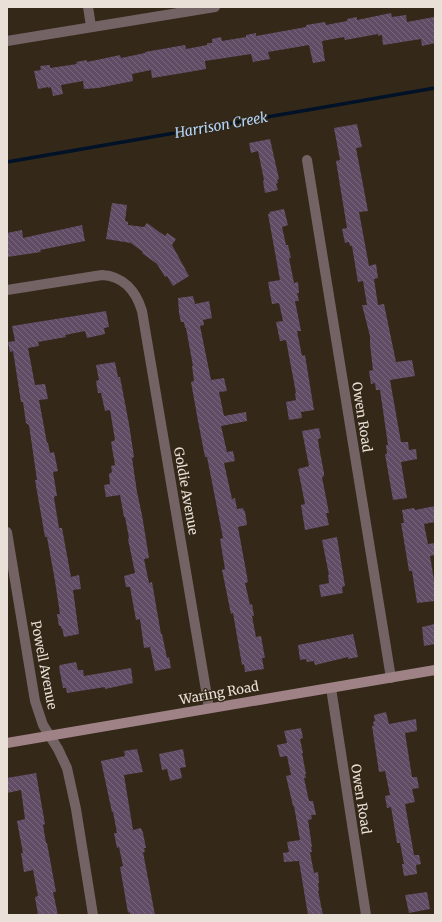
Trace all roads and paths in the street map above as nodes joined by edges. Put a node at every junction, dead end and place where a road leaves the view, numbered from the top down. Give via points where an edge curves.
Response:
1 (88, 7) edge
2 (215, 7) edge
3 (92, 26) junction
4 (7, 41) edge
5 (307, 160) dead end
6 (7, 290) edge
7 (7, 532) edge
8 (435, 670) edge
9 (391, 678) junction
10 (331, 688) junction
11 (209, 708) junction
12 (50, 736) junction
13 (7, 743) edge
14 (93, 915) edge
15 (366, 915) edge

1 - 3 street
2 - 3 street
3 - 4 street
5 - 9 street, Owen Road
6 - 11 street, Goldie Avenue via 102,275 114,277 125,283 137,297 142,311
7 - 12 street, Powell Avenue via 35,701 43,725
8 - 9 street, Waring Road
9 - 10 street, Waring Road
10 - 11 street, Waring Road
10 - 15 street, Owen Road
11 - 12 street, Waring Road
12 - 13 street, Waring Road
12 - 14 street, Powell Avenue via 63,758 71,785

